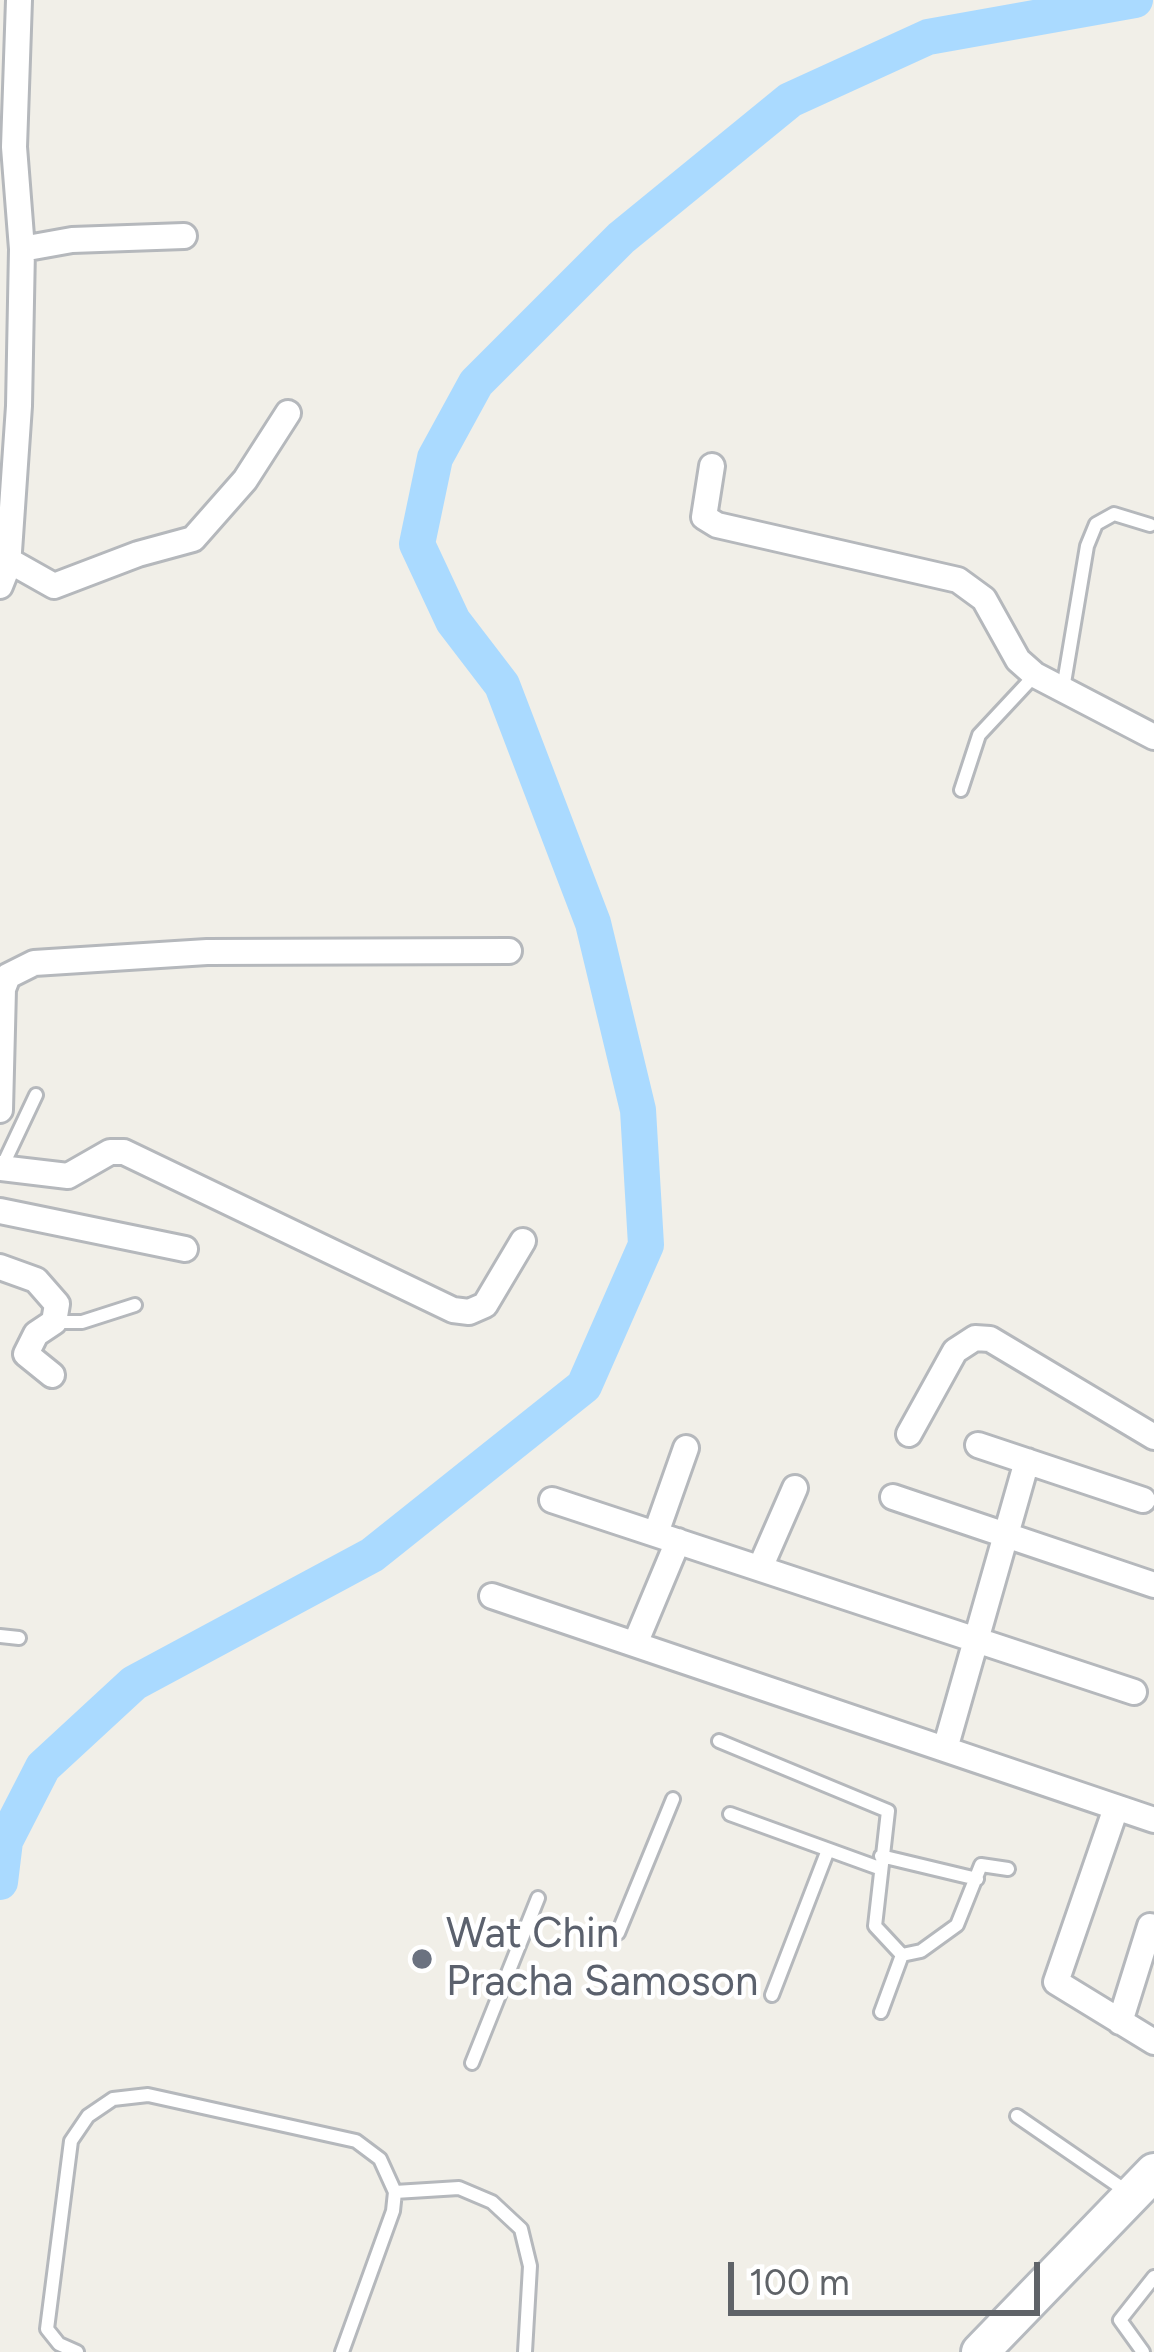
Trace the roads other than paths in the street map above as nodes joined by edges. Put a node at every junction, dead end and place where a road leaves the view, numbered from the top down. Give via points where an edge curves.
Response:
1 (19, 0) edge
2 (184, 236) dead end
3 (22, 249) junction
4 (288, 413) dead end
5 (712, 466) dead end
6 (1150, 524) dead end
7 (4, 576) edge
8 (1035, 675) junction
9 (1063, 690) junction
10 (1154, 737) edge
11 (961, 790) dead end
12 (509, 951) dead end
13 (4, 975) edge
14 (36, 1094) dead end
15 (0, 1109) edge
16 (1, 1168) edge
17 (0, 1211) edge
18 (523, 1241) dead end
19 (184, 1250) dead end
20 (0, 1268) edge
21 (135, 1305) dead end
22 (54, 1322) junction
23 (52, 1375) dead end
24 (909, 1434) dead end
25 (1154, 1437) edge
26 (978, 1445) dead end
27 (686, 1448) dead end
28 (1027, 1461) junction
29 (795, 1488) dead end
30 (892, 1497) dead end
31 (552, 1499) dead end
32 (1143, 1500) dead end
33 (1005, 1534) junction
34 (667, 1537) junction
35 (760, 1568) junction
36 (1154, 1585) edge
37 (492, 1596) dead end
38 (0, 1636) edge
39 (975, 1638) junction
40 (19, 1639) dead end
41 (635, 1644) junction
42 (1134, 1692) dead end
43 (719, 1741) dead end
44 (945, 1749) junction
45 (673, 1799) dead end
46 (1117, 1808) junction
47 (730, 1814) dead end
48 (1154, 1820) edge
49 (828, 1850) junction
50 (880, 1862) junction
51 (1008, 1869) dead end
52 (977, 1879) junction
53 (538, 1898) dead end
54 (1150, 1926) dead end
55 (618, 1933) dead end
56 (902, 1954) junction
57 (772, 1995) dead end
58 (881, 2012) dead end
59 (1120, 2022) junction
60 (1154, 2042) edge
61 (472, 2063) dead end
62 (1017, 2116) dead end
63 (1147, 2182) edge
64 (395, 2192) junction
65 (1154, 2277) edge
66 (77, 2352) edge
67 (342, 2352) edge
68 (525, 2352) edge
69 (980, 2352) edge
70 (1143, 2352) edge

1 - 3 street via 14,146
2 - 3 street
3 - 7 street
4 - 7 street via 245,480 193,539 54,586 25,568
5 - 8 street via 704,517 958,580 984,599
6 - 9 lane via 1114,514 1096,524
8 - 9 street
8 - 11 lane via 979,735
9 - 10 street
12 - 13 street via 207,952 34,963
13 - 15 street
14 - 16 lane
16 - 18 street via 68,1176 124,1152 453,1310 485,1304
17 - 19 street
20 - 22 street via 36,1280 59,1313
21 - 22 lane
22 - 23 street via 26,1354
24 - 25 street via 955,1351 975,1338 1007,1348
26 - 28 street
27 - 34 street
28 - 32 street
28 - 33 street
29 - 35 street
30 - 33 street
31 - 34 street
33 - 36 street
33 - 39 street
34 - 35 street
34 - 41 street
35 - 39 street
37 - 41 street
38 - 40 lane
39 - 42 street
39 - 44 street
41 - 44 street
43 - 50 lane via 884,1808 890,1817
44 - 46 street
45 - 55 lane
46 - 48 street
46 - 59 street via 1056,1982
47 - 49 lane
49 - 50 lane
49 - 57 lane
50 - 52 lane
50 - 56 lane via 874,1926
51 - 52 lane via 986,1862
52 - 56 lane via 957,1924 921,1952
53 - 61 lane
54 - 59 street
56 - 58 lane
59 - 60 street
62 - 63 lane
63 - 69 main road
64 - 66 lane via 380,2159 356,2140 148,2095 112,2098 71,2141 47,2329
64 - 67 lane
64 - 68 lane via 459,2188 492,2202 521,2229 530,2266
65 - 70 lane via 1121,2314

